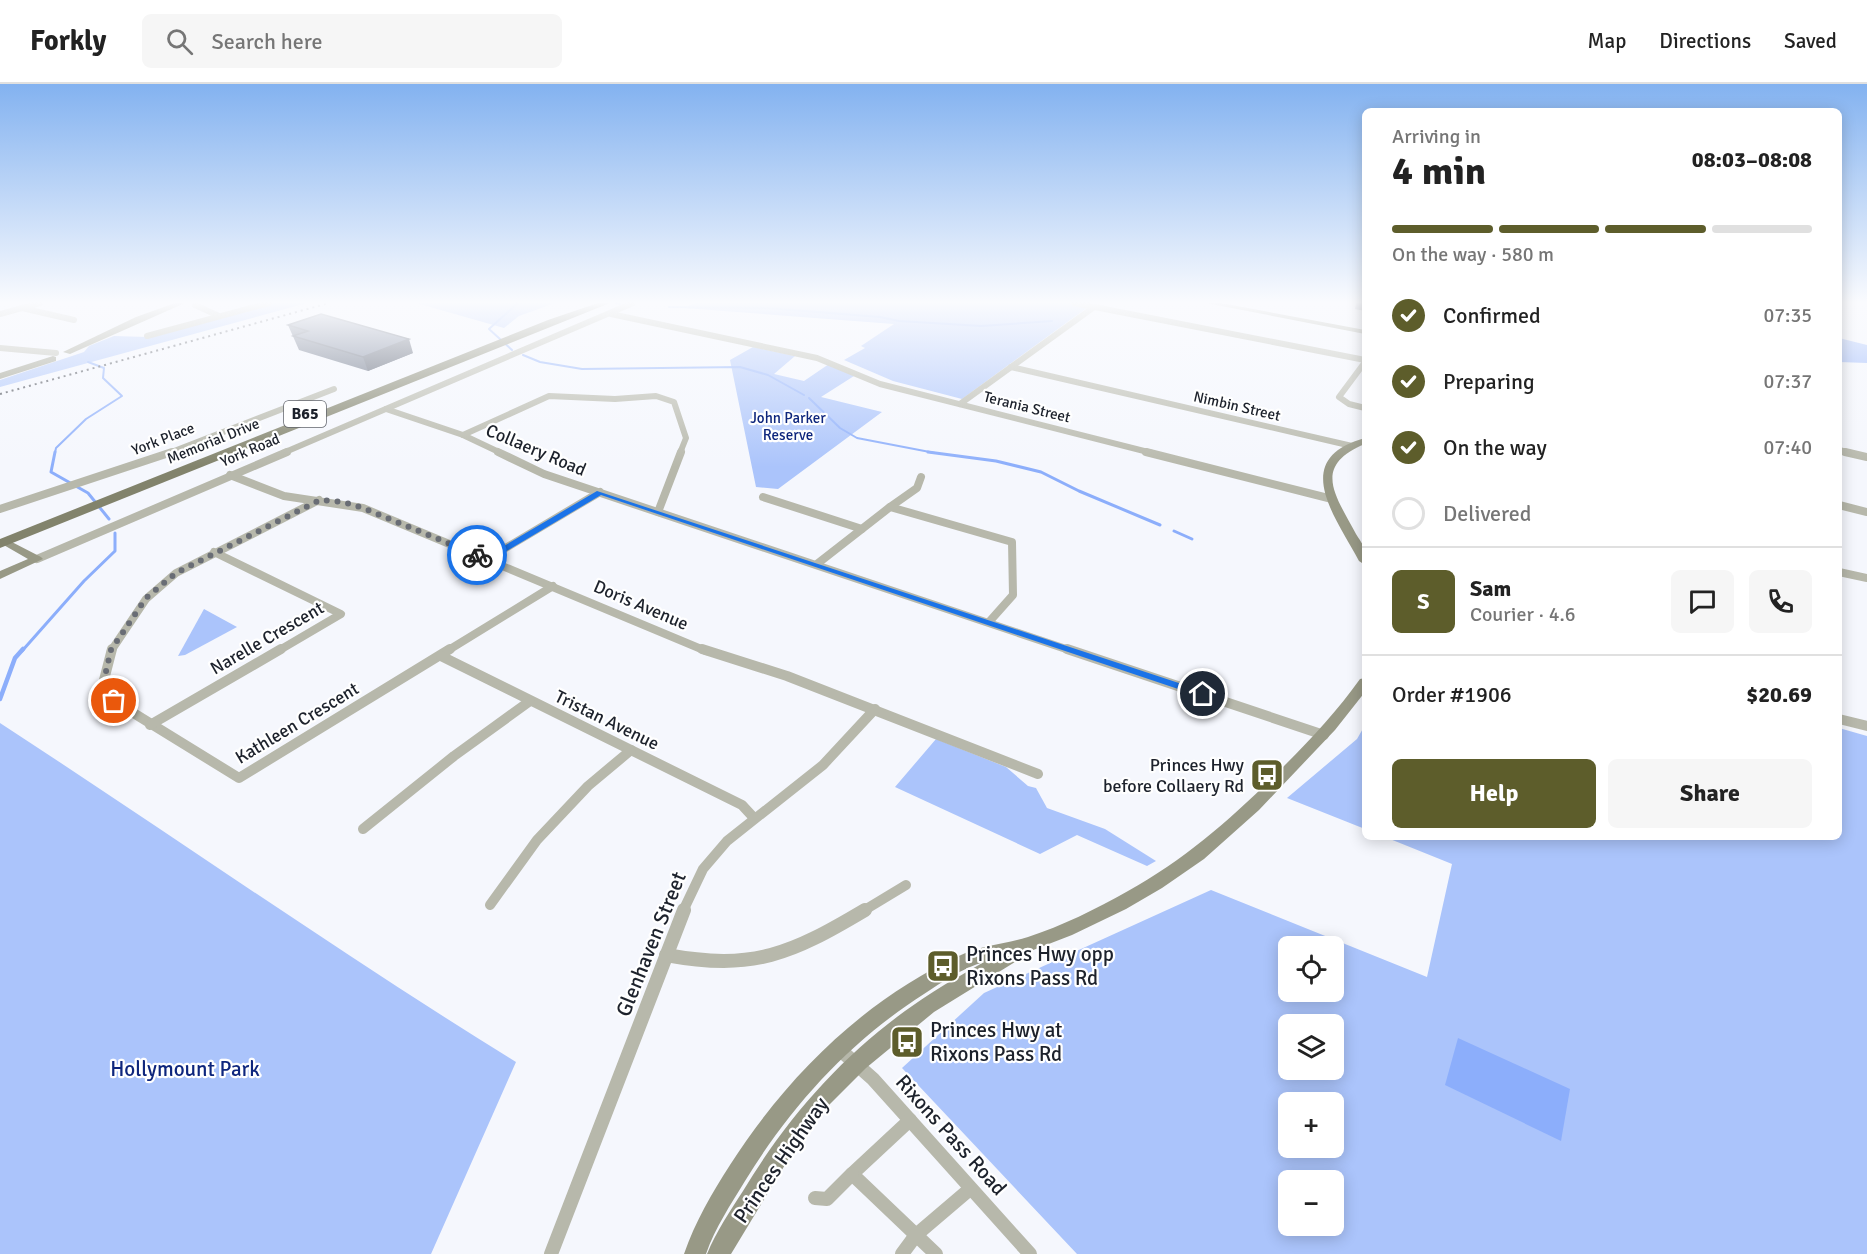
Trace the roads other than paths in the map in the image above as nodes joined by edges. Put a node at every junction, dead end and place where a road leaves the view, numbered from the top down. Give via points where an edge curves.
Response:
1 (48, 358) edge
2 (456, 358) edge
3 (504, 358) edge
4 (815, 358) edge
5 (1024, 358) edge
6 (1362, 365) edge
7 (1011, 367) junction
8 (0, 376) edge
9 (334, 389) dead end
10 (960, 404) junction
11 (1362, 407) edge
12 (386, 409) junction
13 (463, 435) junction
14 (1362, 442) edge
15 (1352, 446) junction
16 (1842, 451) edge
17 (1867, 457) edge
18 (230, 475) junction
19 (921, 477) dead end
20 (600, 492) junction
21 (763, 497) dead end
22 (1332, 499) junction
23 (320, 500) junction
24 (1842, 506) edge
25 (890, 507) junction
26 (0, 509) edge
27 (658, 512) junction
28 (1867, 512) edge
29 (862, 529) junction
30 (1, 540) edge
31 (214, 552) junction
32 (1362, 555) edge
33 (37, 559) junction
34 (488, 559) junction
35 (817, 564) junction
36 (1842, 573) edge
37 (0, 575) edge
38 (1867, 578) edge
39 (553, 586) junction
40 (989, 622) junction
41 (441, 656) junction
42 (1362, 686) edge
43 (530, 701) junction
44 (875, 709) junction
45 (1842, 719) edge
46 (150, 724) junction
47 (1867, 726) edge
48 (1324, 735) junction
49 (631, 750) junction
50 (1038, 774) dead end
51 (754, 818) junction
52 (363, 829) dead end
53 (906, 885) dead end
54 (490, 905) dead end
55 (1024, 946) junction
56 (666, 955) junction
57 (838, 1047) junction
58 (858, 1064) junction
59 (910, 1120) junction
60 (852, 1173) junction
61 (970, 1189) junction
62 (815, 1198) dead end
63 (916, 1235) junction
64 (551, 1254) edge
65 (695, 1254) edge
66 (718, 1254) edge
67 (902, 1254) edge
68 (936, 1254) edge
69 (1030, 1254) edge

1 - 8 main road
2 - 30 main road, Memorial Drive / B65
3 - 12 street, York Road
4 - 10 street, Terania Street via 880,384
5 - 7 street
6 - 11 street via 1339,397
7 - 10 street
7 - 15 street, Nimbin Street
9 - 26 street, York Place via 156,458
10 - 22 street, Terania Street
12 - 13 street, Collaery Road
12 - 18 street, York Road
13 - 20 street, Collaery Road via 544,474
13 - 27 street via 549,396 651,396 670,400 686,438
14 - 15 main road
15 - 22 main road via 1336,456 1327,469
16 - 17 street
18 - 23 street, Doris Avenue via 273,494
18 - 33 street, York Road
19 - 25 street via 917,488
20 - 27 street, Collaery Road
20 - 34 street
21 - 29 street
22 - 32 main road
23 - 31 street, Kathleen Crescent
23 - 34 street, Doris Avenue via 363,508
24 - 28 street
25 - 29 street
25 - 40 street via 1012,542 1013,595
27 - 35 street, Collaery Road
29 - 35 street
30 - 33 main road
31 - 46 street, Kathleen Crescent via 176,573 146,598 111,650 104,680 114,701
31 - 46 street, Narelle Crescent via 341,614
33 - 37 main road, York Road
34 - 39 street, Doris Avenue
35 - 40 street, Collaery Road
36 - 38 street
39 - 41 street, Kathleen Crescent
39 - 44 street, Doris Avenue via 704,650
40 - 48 street, Collaery Road
41 - 43 street, Tristan Avenue
41 - 46 street, Kathleen Crescent via 239,778
42 - 48 main road, Princes Highway
43 - 49 street, Tristan Avenue
43 - 52 street
44 - 50 street, Doris Avenue
44 - 51 street, Glenhaven Street via 823,765
45 - 47 street
48 - 55 main road, Princes Highway via 1239,822 1187,864 1133,897
49 - 51 street, Tristan Avenue via 742,805
49 - 54 street via 588,786 537,840
51 - 56 street, Glenhaven Street via 703,869
53 - 56 street via 800,945 770,956 735,962
55 - 57 main road, Princes Highway via 992,951 936,977 896,1000
55 - 58 main road, Princes Highway via 998,965 949,990
56 - 64 street, Glenhaven Street
57 - 58 street, Rixons Pass Road
57 - 65 main road, Princes Highway via 776,1115 721,1200
58 - 59 street, Rixons Pass Road
58 - 66 main road, Princes Highway via 836,1083 792,1138
59 - 60 street
59 - 61 street, Rixons Pass Road
60 - 62 street via 827,1199
60 - 63 street
61 - 63 street
61 - 69 street, Rixons Pass Road
63 - 67 street
63 - 68 street

